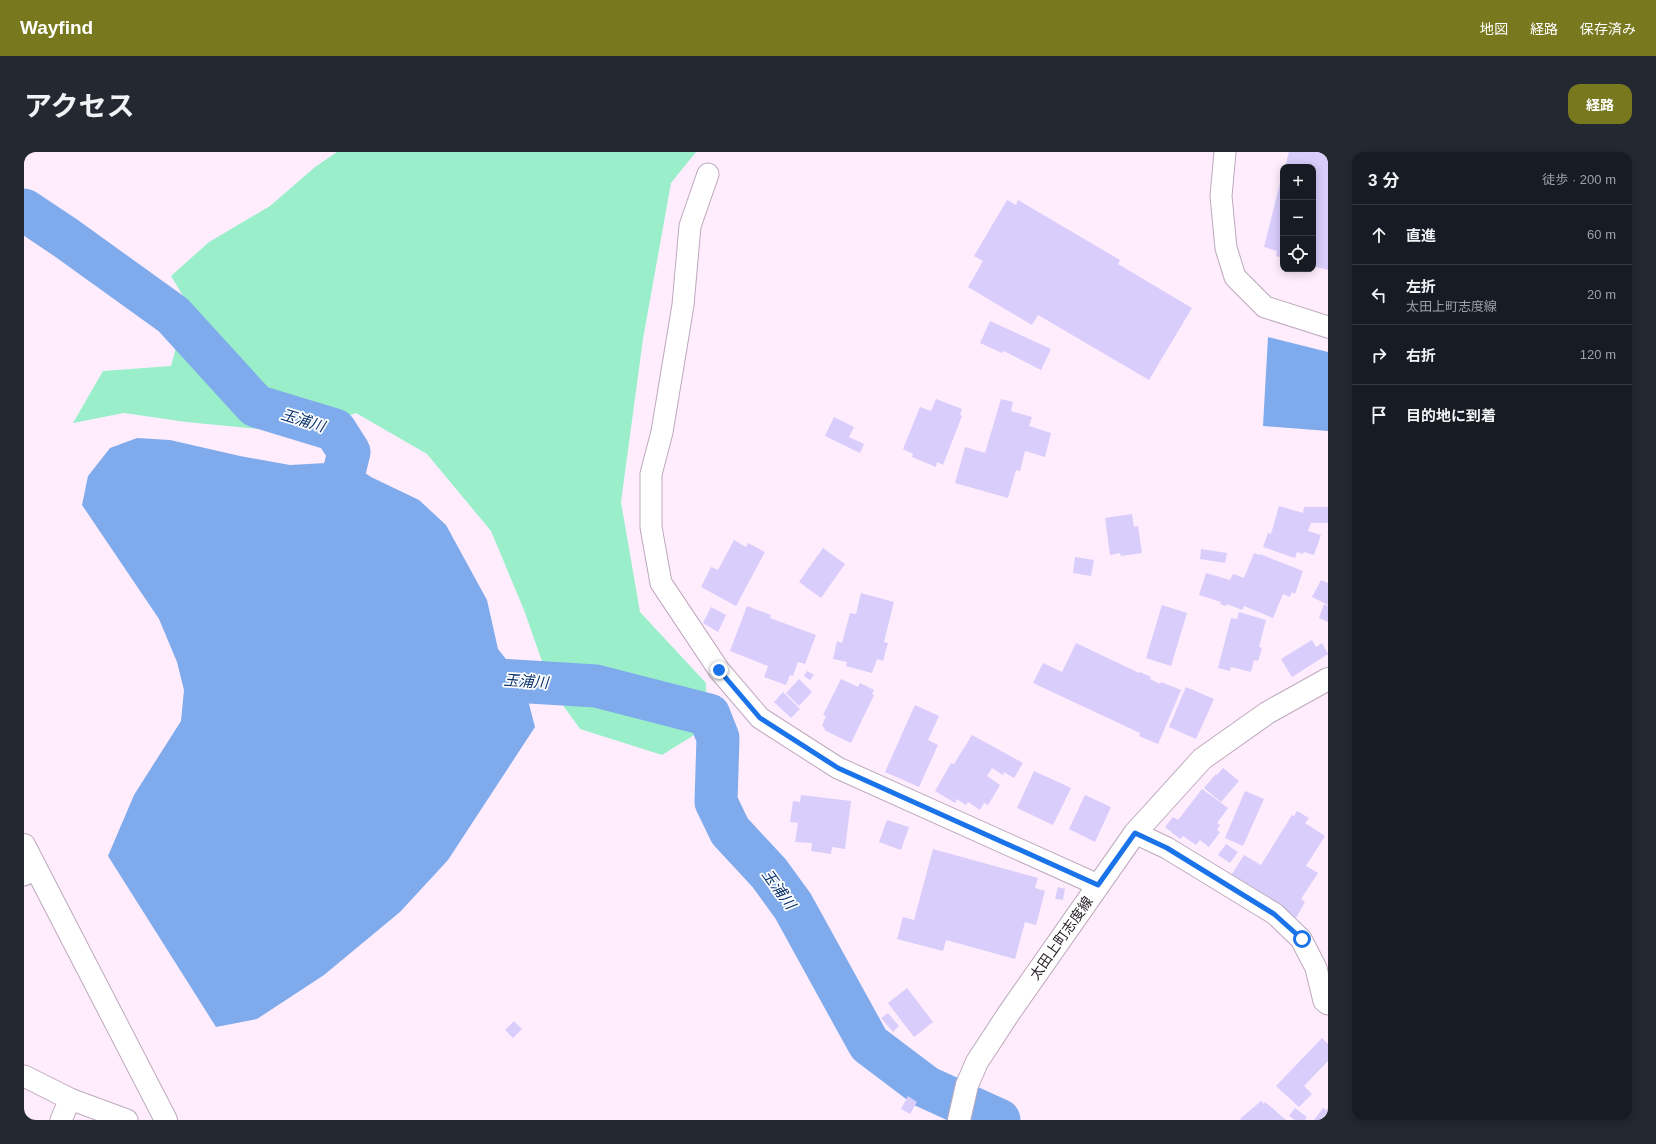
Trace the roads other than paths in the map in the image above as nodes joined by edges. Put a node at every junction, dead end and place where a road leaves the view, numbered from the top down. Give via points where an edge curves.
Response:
1 (1225, 152) edge
2 (708, 174) dead end
3 (1328, 327) edge
4 (1328, 679) edge
5 (1135, 833) junction
6 (27, 860) edge
7 (1098, 885) junction
8 (1328, 1004) edge
9 (24, 1076) edge
10 (70, 1098) junction
11 (61, 1120) edge
12 (128, 1120) edge
13 (166, 1120) edge
14 (959, 1120) edge

1 - 3 street via 1221,196 1226,248 1235,277 1265,307
2 - 7 street via 690,226 684,305 662,432 651,474 651,527 661,583 719,670 760,718 838,768
4 - 5 main road, 太田上町志度線 via 1268,713 1202,759
5 - 7 main road, 太田上町志度線
5 - 8 street via 1167,848 1274,914 1302,939 1316,968 1324,1001
6 - 13 main road
7 - 14 main road, 太田上町志度線 via 977,1062 967,1085
9 - 10 street
10 - 11 street
10 - 12 street

